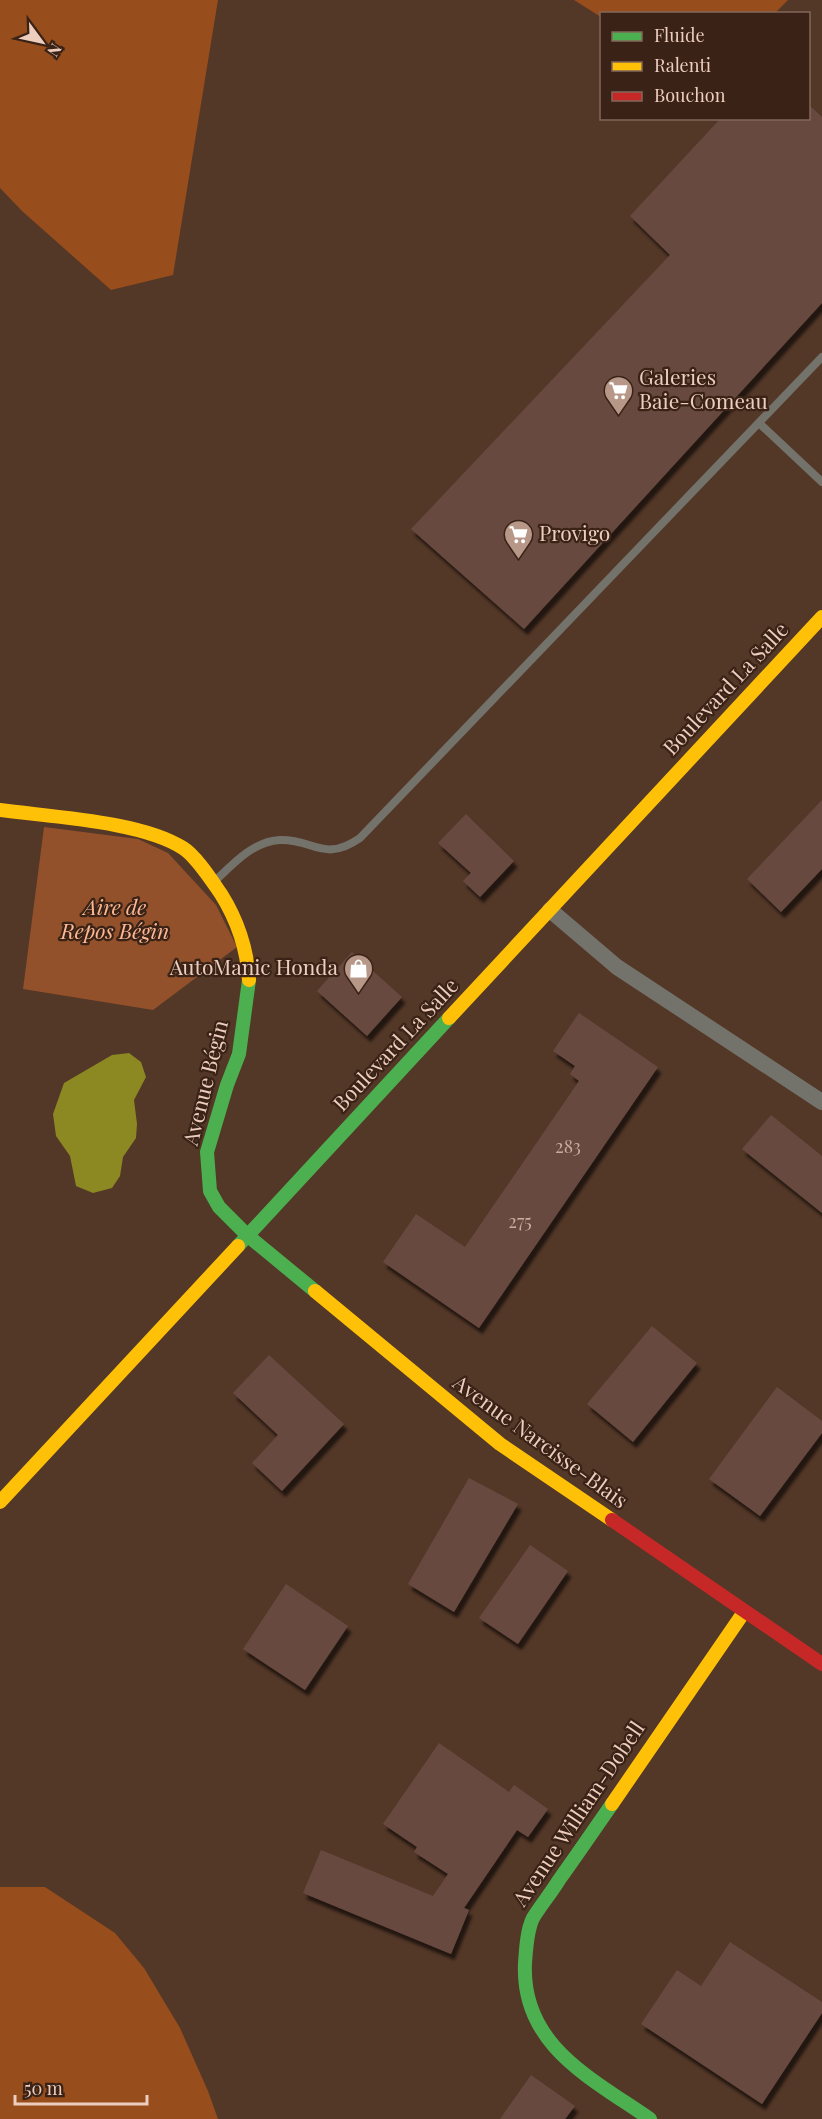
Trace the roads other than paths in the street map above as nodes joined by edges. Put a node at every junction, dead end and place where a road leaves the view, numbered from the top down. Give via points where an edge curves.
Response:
1 (822, 357) edge
2 (759, 423) junction
3 (822, 482) edge
4 (822, 617) edge
5 (0, 810) edge
6 (213, 882) junction
7 (550, 910) junction
8 (822, 1102) edge
9 (247, 1235) junction
10 (0, 1502) edge
11 (744, 1612) junction
12 (822, 1664) edge
13 (650, 2119) edge

1 - 2 lane
2 - 3 lane
2 - 6 lane via 360,838 347,847 325,850 280,840 264,843
4 - 7 street, Boulevard La Salle
5 - 6 street, Avenue Bégin via 157,835 185,849
6 - 9 street, Avenue Bégin via 233,913 243,940 249,985 239,1054 207,1152 210,1191 219,1207
7 - 8 street via 617,967
7 - 9 street, Boulevard La Salle
9 - 10 street, Boulevard La Salle
9 - 11 street, Avenue Narcisse-Blais via 500,1444
11 - 12 street, Avenue Narcisse-Blais
11 - 13 street, Avenue William-Dobell via 532,1920 526,1943 526,1995 537,2023 569,2059

